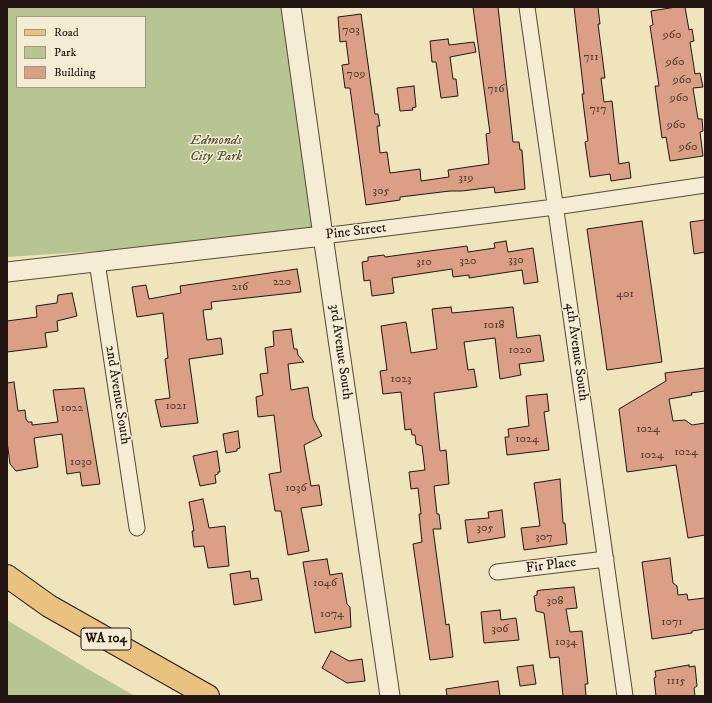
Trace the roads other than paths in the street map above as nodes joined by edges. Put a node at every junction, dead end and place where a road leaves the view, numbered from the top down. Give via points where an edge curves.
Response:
1 (291, 7) edge
2 (527, 7) edge
3 (705, 185) edge
4 (555, 207) junction
5 (323, 236) junction
6 (97, 262) junction
7 (7, 272) edge
8 (137, 528) dead end
9 (606, 559) junction
10 (497, 572) dead end
11 (7, 576) edge
12 (208, 696) edge
13 (390, 696) edge
14 (625, 696) edge

1 - 5 street, 3rd Avenue South
2 - 4 street, 4th Avenue South
3 - 4 street, Pine Street
4 - 5 street, Pine Street
4 - 9 street, 4th Avenue South
5 - 6 street, Pine Street
5 - 13 street, 3rd Avenue South
6 - 7 street, Pine Street
6 - 8 street, 2nd Avenue South
9 - 10 street, Fir Place
9 - 14 street, 4th Avenue South
11 - 12 main road, WA 104 via 49,606

